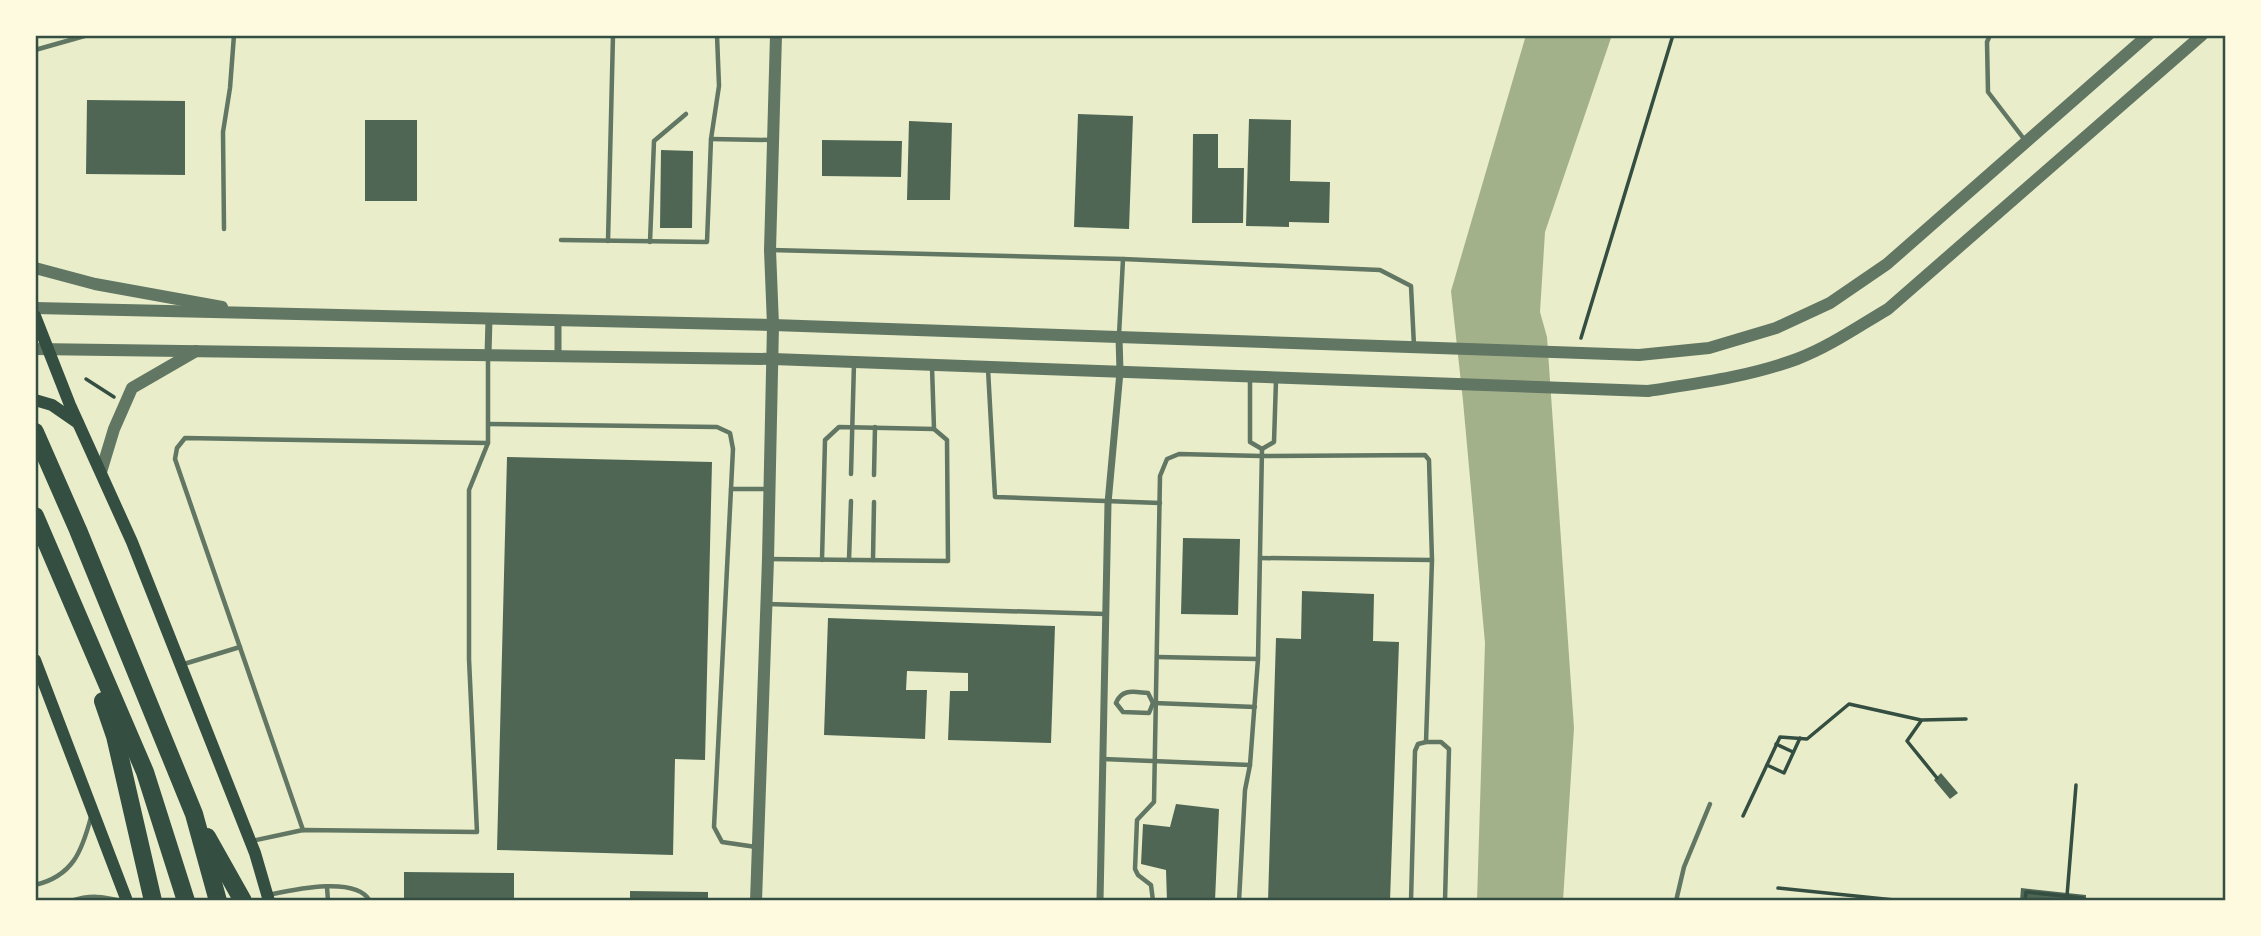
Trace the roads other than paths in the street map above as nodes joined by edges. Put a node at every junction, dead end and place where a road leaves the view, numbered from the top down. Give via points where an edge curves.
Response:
1 (88, 35) edge
2 (234, 35) edge
3 (613, 35) edge
4 (717, 35) edge
5 (776, 35) edge
6 (1990, 35) edge
7 (2148, 35) edge
8 (2202, 35) edge
9 (35, 50) edge
10 (686, 114) dead end
11 (711, 139) junction
12 (772, 140) junction
13 (2027, 143) junction
14 (224, 229) dead end
15 (561, 240) dead end
16 (608, 241) junction
17 (650, 242) junction
18 (770, 250) junction
19 (1123, 259) junction
20 (35, 268) edge
21 (35, 308) edge
22 (264, 314) junction
23 (35, 316) edge
24 (489, 318) junction
25 (558, 319) junction
26 (773, 325) junction
27 (1119, 337) junction
28 (1415, 347) junction
29 (41, 349) edge
30 (197, 351) junction
31 (488, 355) junction
32 (558, 355) junction
33 (773, 359) junction
34 (854, 362) junction
35 (932, 366) junction
36 (988, 368) junction
37 (1120, 373) junction
38 (1250, 377) junction
39 (1276, 378) junction
40 (35, 400) edge
41 (78, 424) junction
42 (488, 424) junction
43 (852, 427) junction
44 (875, 427) junction
45 (934, 429) junction
46 (35, 432) edge
47 (488, 443) junction
48 (1262, 449) junction
49 (1261, 456) junction
50 (100, 472) junction
51 (851, 474) dead end
52 (874, 475) dead end
53 (731, 489) junction
54 (769, 489) junction
55 (850, 501) dead end
56 (874, 502) dead end
57 (1108, 503) junction
58 (1160, 503) junction
59 (35, 516) edge
60 (49, 549) junction
61 (1260, 558) junction
62 (768, 559) junction
63 (822, 560) junction
64 (849, 560) junction
65 (873, 560) junction
66 (1432, 560) junction
67 (765, 604) junction
68 (1106, 614) junction
69 (240, 647) junction
70 (1157, 657) junction
71 (1258, 659) junction
72 (35, 660) edge
73 (181, 665) junction
74 (1104, 702) junction
75 (1116, 703) junction
76 (1154, 703) junction
77 (1255, 707) junction
78 (1426, 742) junction
79 (1103, 759) junction
80 (1155, 761) junction
81 (1250, 765) junction
82 (1710, 804) dead end
83 (94, 809) junction
84 (194, 814) junction
85 (303, 830) junction
86 (251, 841) junction
87 (757, 847) junction
88 (35, 887) edge
89 (327, 887) junction
90 (268, 898) edge
91 (71, 901) edge
92 (121, 901) edge
93 (127, 901) edge
94 (153, 901) edge
95 (186, 901) edge
96 (218, 901) edge
97 (243, 901) edge
98 (328, 901) edge
99 (370, 901) edge
100 (756, 901) edge
101 (1100, 901) edge
102 (1153, 901) edge
103 (1238, 901) edge
104 (1411, 901) edge
105 (1445, 901) edge
106 (1676, 901) edge

1 - 9 lane
2 - 14 lane via 223,132
3 - 16 lane
4 - 11 lane via 719,86
5 - 12 street
6 - 13 lane via 1988,92
7 - 13 street
8 - 39 street via 1888,309 1799,358 1737,377 1648,390
10 - 17 lane via 654,141
11 - 12 lane
11 - 17 lane via 707,242
12 - 18 street
13 - 28 street via 1887,264 1830,303 1776,328 1675,353 1576,355
15 - 16 lane
16 - 17 lane
18 - 19 lane
18 - 26 street
19 - 27 lane
19 - 28 lane via 1380,270 1411,286
20 - 22 street via 95,284
21 - 22 street
22 - 24 street
23 - 29 main road
24 - 25 street
24 - 31 street
25 - 26 street
25 - 32 street
26 - 27 street
26 - 33 street
27 - 28 street
27 - 37 street
29 - 30 street
29 - 41 main road
30 - 31 street
30 - 50 street via 132,388
31 - 32 street
31 - 42 lane
32 - 33 street
33 - 34 street
33 - 54 street
34 - 35 street
34 - 43 lane
35 - 36 street
35 - 45 lane
36 - 37 street
36 - 57 lane via 995,497
37 - 38 street
37 - 57 street
38 - 39 street
38 - 48 lane via 1250,442
39 - 48 lane via 1274,442
40 - 41 main road via 52,405
41 - 50 main road
42 - 47 lane
42 - 53 lane via 717,427 730,433
43 - 44 lane
43 - 51 lane
43 - 63 lane via 839,427 825,440
44 - 45 lane
44 - 52 lane
45 - 65 lane via 947,440 948,561
46 - 84 highway
47 - 69 lane via 185,438 175,459
47 - 85 lane via 469,491 469,659 477,832
48 - 49 lane
49 - 58 lane via 1172,455 1160,476
49 - 61 lane
49 - 66 lane via 1425,455 1429,460
50 - 73 main road
53 - 54 lane
53 - 87 lane via 714,827 722,842
54 - 62 street
55 - 64 lane
56 - 65 lane
57 - 58 lane
57 - 68 street
58 - 70 lane
59 - 60 highway
60 - 94 highway via 115,736
60 - 95 highway via 145,772
61 - 66 lane
61 - 71 lane
62 - 63 lane
62 - 67 street
63 - 64 lane
64 - 65 lane
66 - 78 lane
67 - 68 lane
67 - 87 street
68 - 74 street
69 - 73 lane
69 - 85 lane
70 - 71 lane
70 - 76 lane
71 - 77 lane
72 - 83 main road
73 - 86 main road
74 - 75 lane
74 - 79 street
75 - 76 lane via 1124,712 1149,713
75 - 76 lane via 1124,692 1148,693
76 - 77 lane
76 - 80 lane
77 - 81 lane
78 - 104 lane via 1418,744 1415,751
78 - 105 lane via 1441,742 1449,749
79 - 80 lane
79 - 101 street
80 - 81 lane
80 - 102 lane via 1154,802 1137,820 1135,869 1151,885
81 - 103 lane
82 - 106 lane via 1684,867
83 - 88 lane via 84,844 68,869
83 - 93 main road
84 - 96 highway
84 - 97 highway
85 - 86 lane
86 - 90 main road
87 - 100 street
89 - 90 lane via 302,888
89 - 98 lane
89 - 99 lane via 358,890
91 - 92 lane via 85,897

